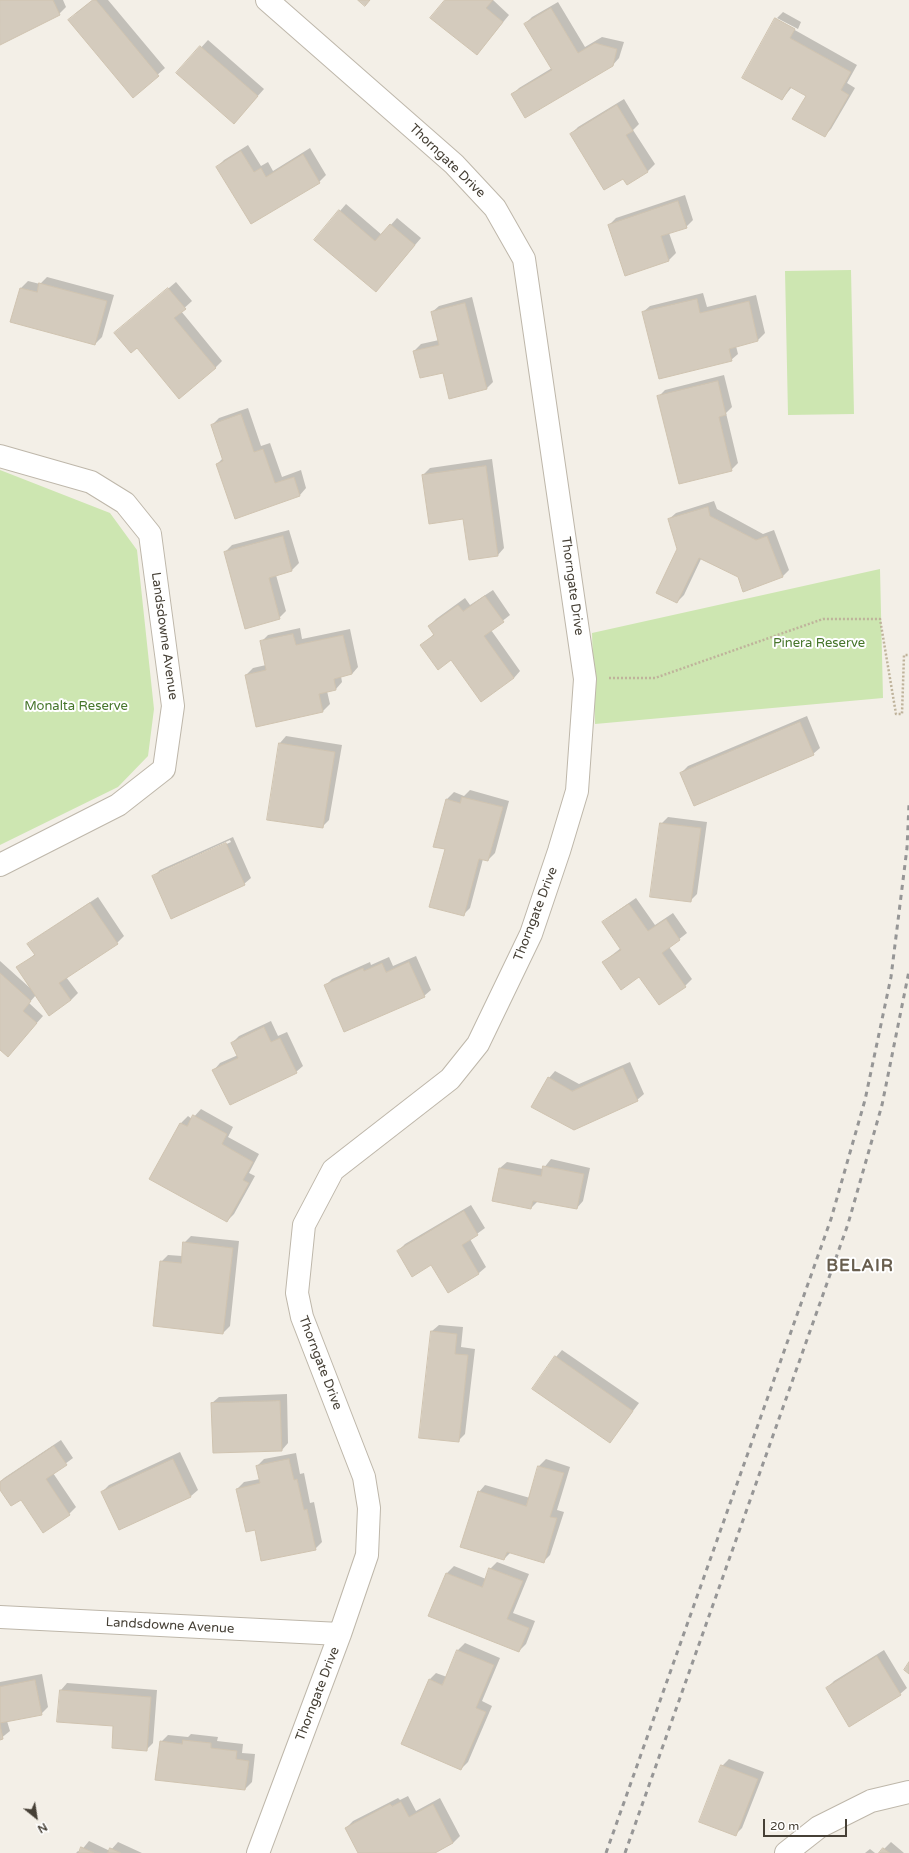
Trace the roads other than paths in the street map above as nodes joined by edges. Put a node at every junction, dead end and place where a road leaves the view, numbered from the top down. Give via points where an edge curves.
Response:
1 (267, 0) edge
2 (0, 456) edge
3 (0, 865) edge
4 (0, 1617) edge
5 (340, 1634) junction
6 (909, 1792) edge
7 (258, 1853) edge
8 (786, 1853) edge

1 - 5 street, Thorngate Drive via 454,164 495,208 524,259 585,679 577,791 531,934 478,1044 450,1079 333,1170 304,1225 297,1293 302,1317 364,1477 369,1508 366,1555
2 - 3 street, Landsdowne Avenue via 91,482 125,503 150,534 173,706 164,769 118,805
4 - 5 street, Landsdowne Avenue
5 - 7 street, Thorngate Drive
6 - 8 street via 871,1800 819,1827

